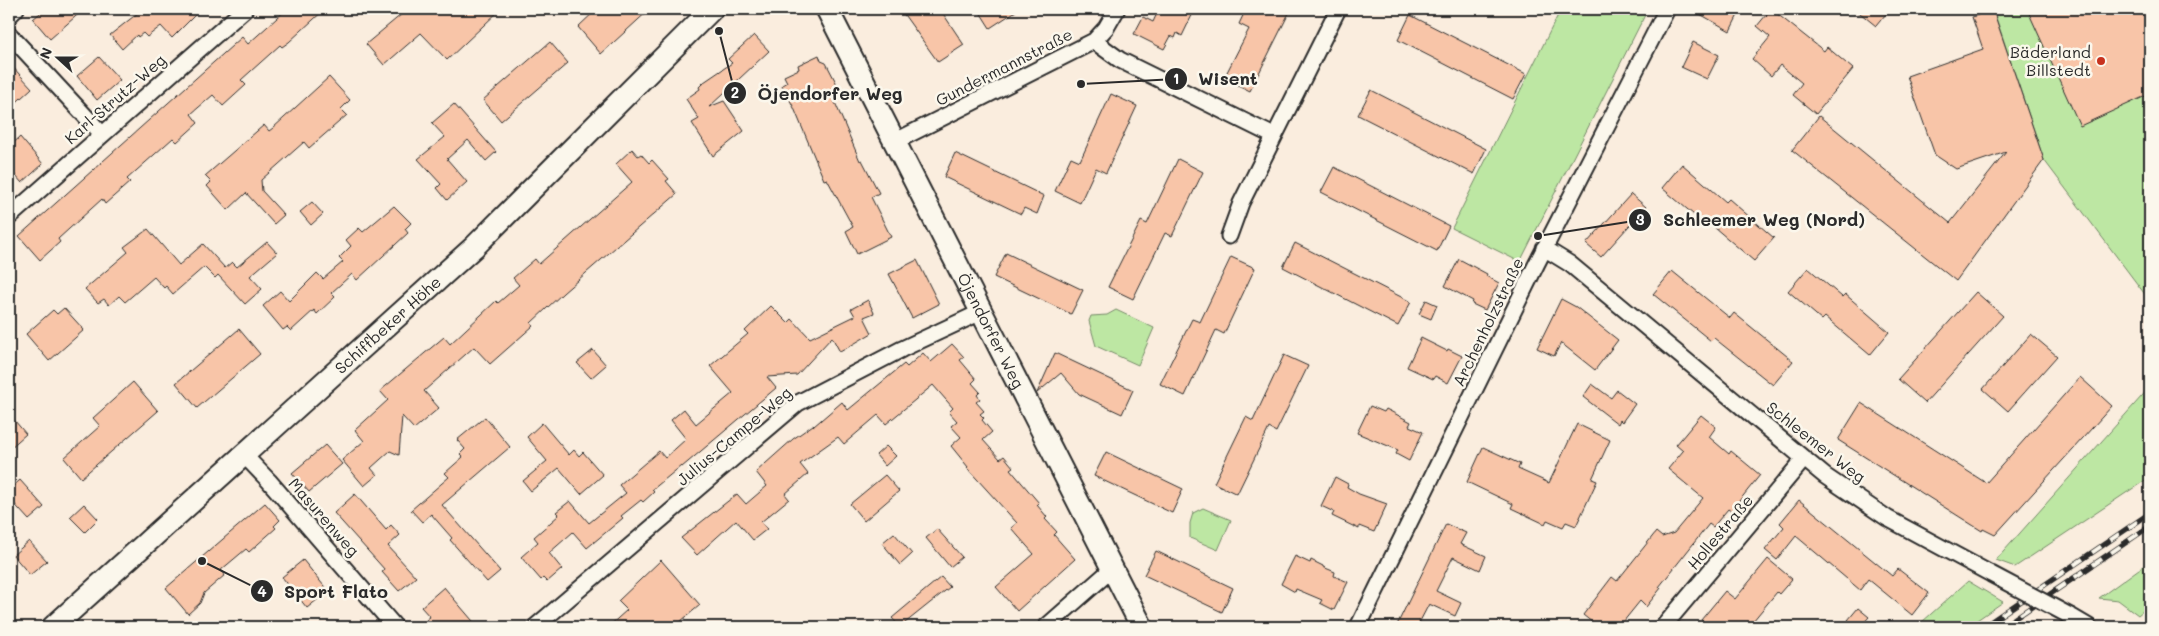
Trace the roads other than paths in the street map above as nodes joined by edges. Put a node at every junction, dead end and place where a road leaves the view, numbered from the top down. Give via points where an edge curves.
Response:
1 (16, 9) edge
2 (245, 9) edge
3 (712, 9) edge
4 (826, 9) edge
5 (1117, 9) edge
6 (1338, 9) edge
7 (1667, 9) edge
8 (9, 16) edge
9 (9, 34) edge
10 (1094, 41) junction
11 (102, 134) junction
12 (1274, 136) junction
13 (894, 142) junction
14 (9, 218) edge
15 (1229, 236) dead end
16 (1544, 248) junction
17 (981, 312) junction
18 (244, 455) junction
19 (1804, 459) junction
20 (1112, 569) junction
21 (53, 627) edge
22 (395, 627) edge
23 (535, 627) edge
24 (1046, 627) edge
25 (1142, 627) edge
26 (1358, 627) edge
27 (1663, 627) edge
28 (2089, 627) edge

1 - 8 street
2 - 11 street, Karl-Strutz-Weg
3 - 18 main road, Schiffbeker Höhe via 474,248
4 - 13 main road, Öjendorfer Weg
5 - 10 street, Gundermannstraße
6 - 12 street
7 - 16 street, Archenholzstraße
9 - 11 street
10 - 12 street via 1120,60
10 - 13 street, Gundermannstraße
11 - 14 street, Karl-Strutz-Weg
12 - 15 street via 1241,203
13 - 17 main road, Öjendorfer Weg
16 - 19 street, Schleemer Weg via 1570,264 1673,347
16 - 26 street, Archenholzstraße
17 - 20 main road, Öjendorfer Weg
17 - 23 street, Julius-Campe-Weg via 798,403
18 - 21 main road, Schiffbeker Höhe
18 - 22 street, Masurenweg
19 - 27 street, Hollestraße
19 - 28 street, Schleemer Weg, bridge via 1887,518
20 - 24 street
20 - 25 main road, Öjendorfer Weg

